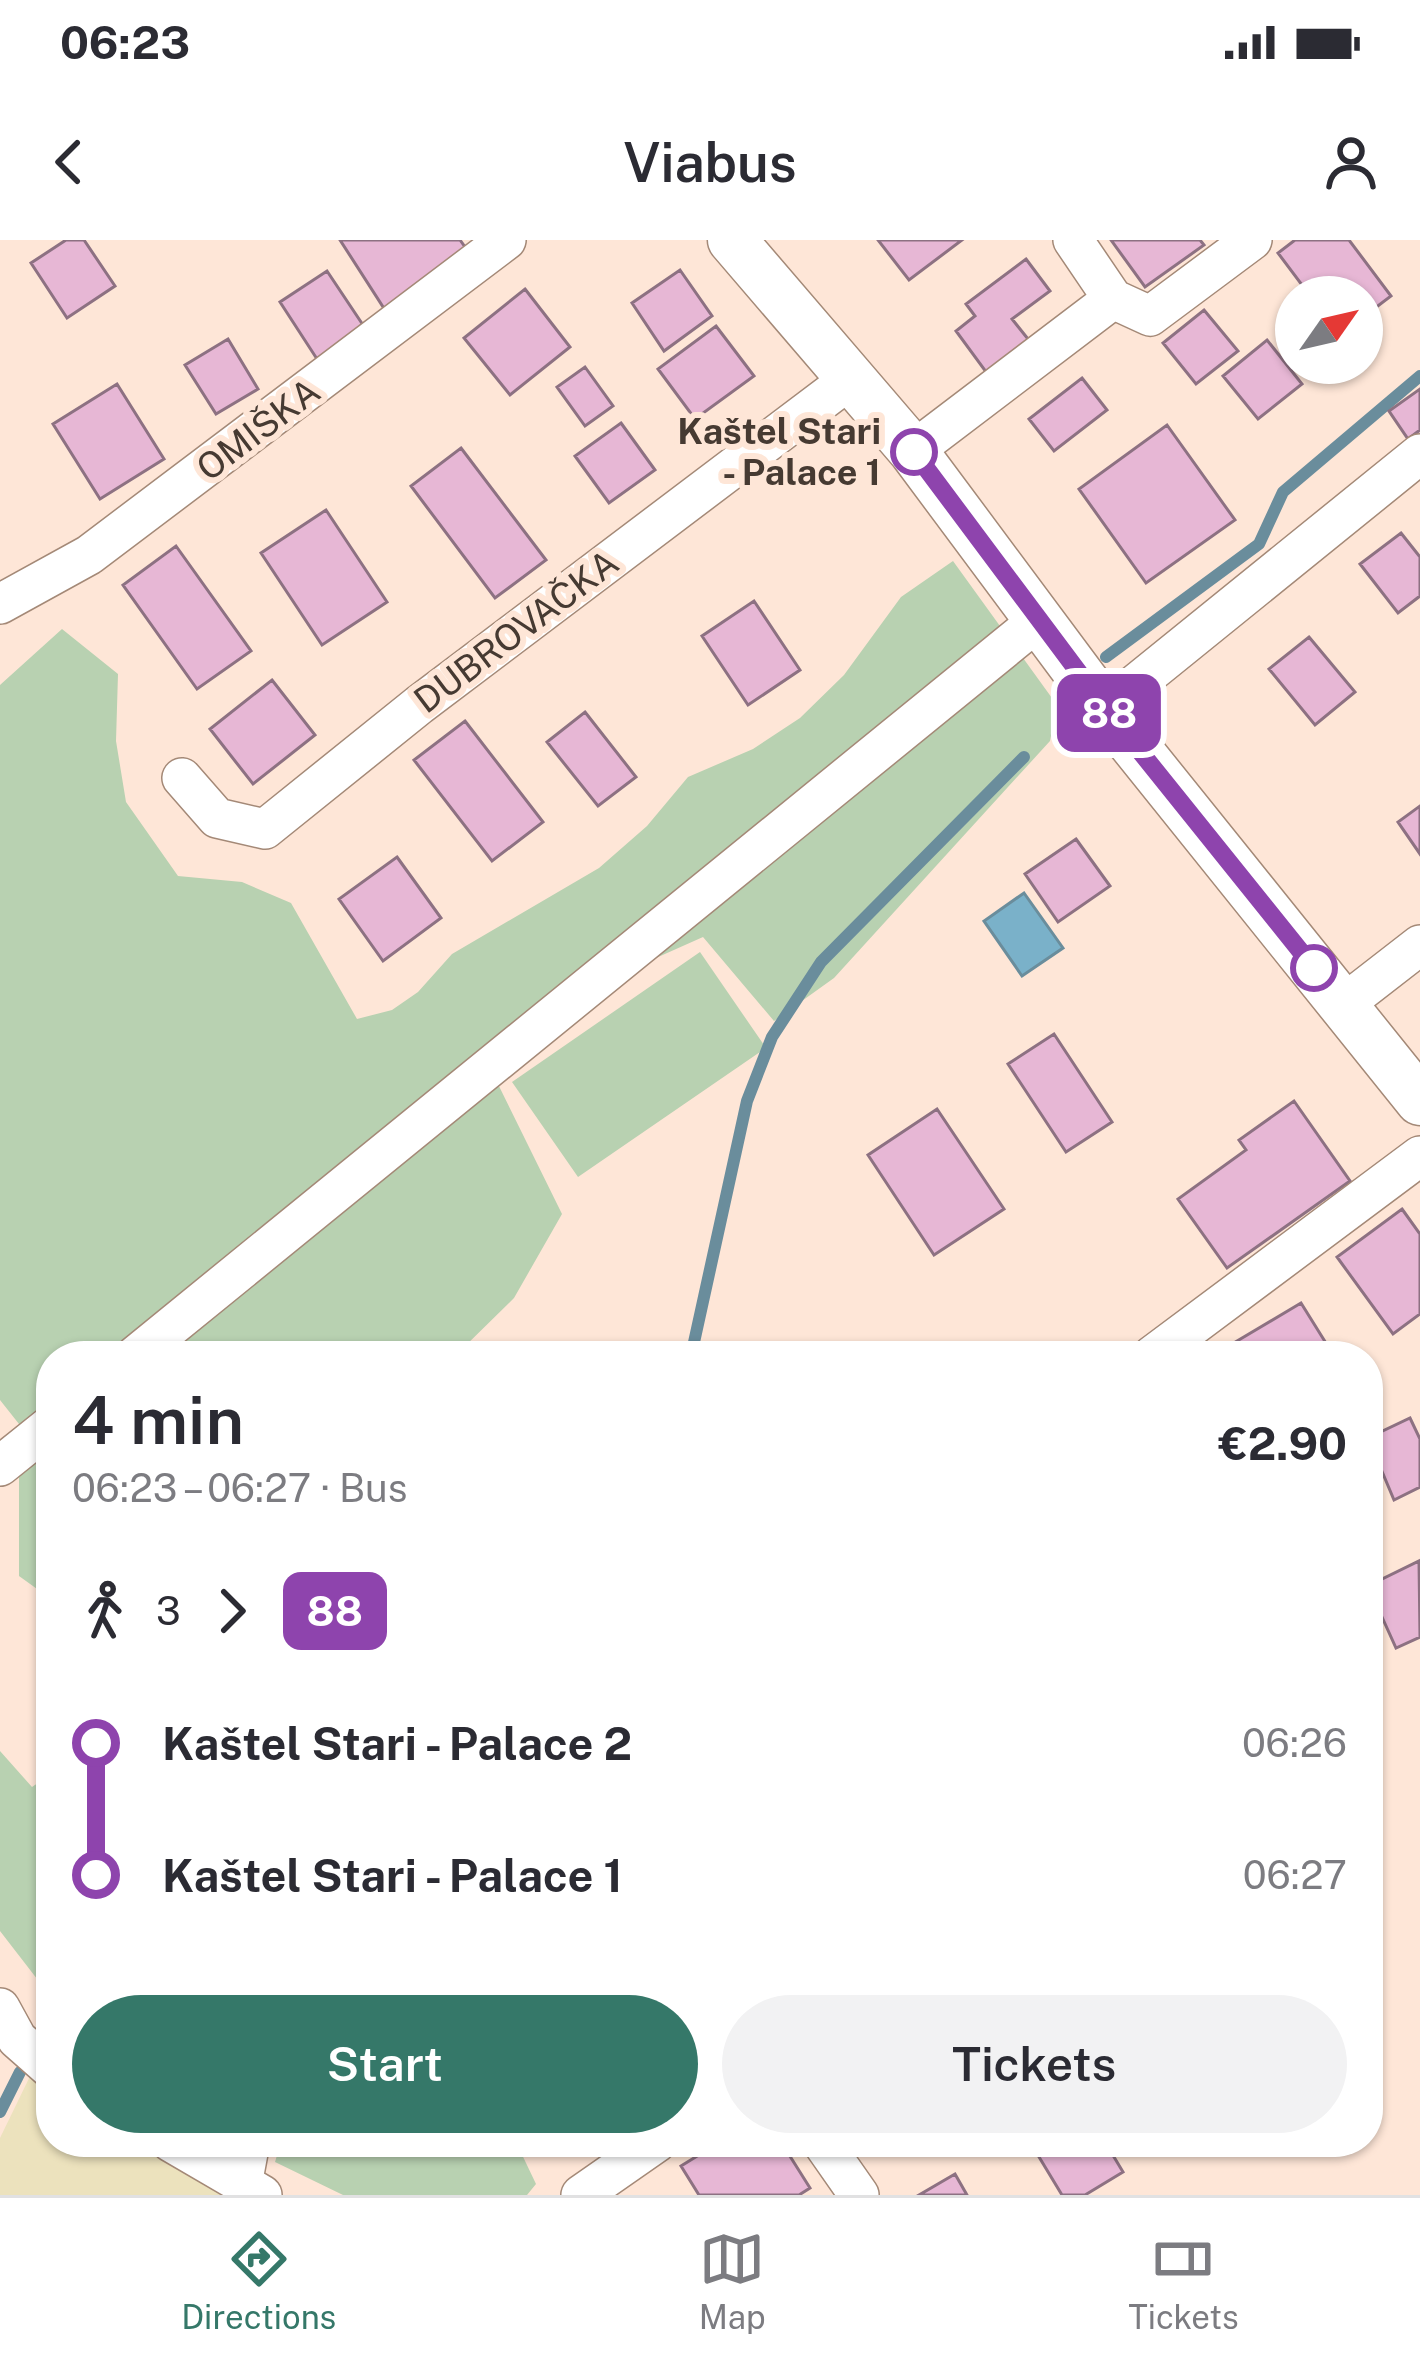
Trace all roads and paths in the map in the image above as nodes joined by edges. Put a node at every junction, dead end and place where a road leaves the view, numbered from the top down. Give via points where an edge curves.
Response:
1 (506, 240) edge
2 (732, 240) edge
3 (1073, 240) edge
4 (1252, 240) edge
5 (1113, 298) junction
6 (853, 377) junction
7 (914, 452) junction
8 (1420, 454) edge
9 (0, 604) edge
10 (1039, 620) junction
11 (1106, 709) junction
12 (182, 778) dead end
13 (1420, 945) edge
14 (1344, 1004) junction
15 (1420, 1101) edge
16 (1420, 1156) edge
17 (154, 1341) edge
18 (1172, 1341) edge
19 (36, 1437) edge
20 (0, 1466) edge
21 (0, 2008) edge
22 (36, 2055) edge
23 (196, 2157) edge
24 (251, 2157) edge
25 (634, 2157) edge
26 (833, 2157) edge
27 (252, 2190) edge
28 (580, 2195) edge
29 (859, 2195) edge

1 - 9 street, OMIŠKA via 89,555
2 - 6 main road
3 - 5 street
4 - 5 street via 1150,316
5 - 7 street
6 - 7 main road
6 - 12 street, DUBROVAČKA via 265,829 217,818
7 - 10 main road
8 - 11 street
10 - 11 main road
10 - 17 street
11 - 14 main road
13 - 14 street
14 - 15 main road
16 - 18 street
19 - 20 street
21 - 22 street
23 - 27 street
24 - 27 street
25 - 28 street
26 - 29 street

